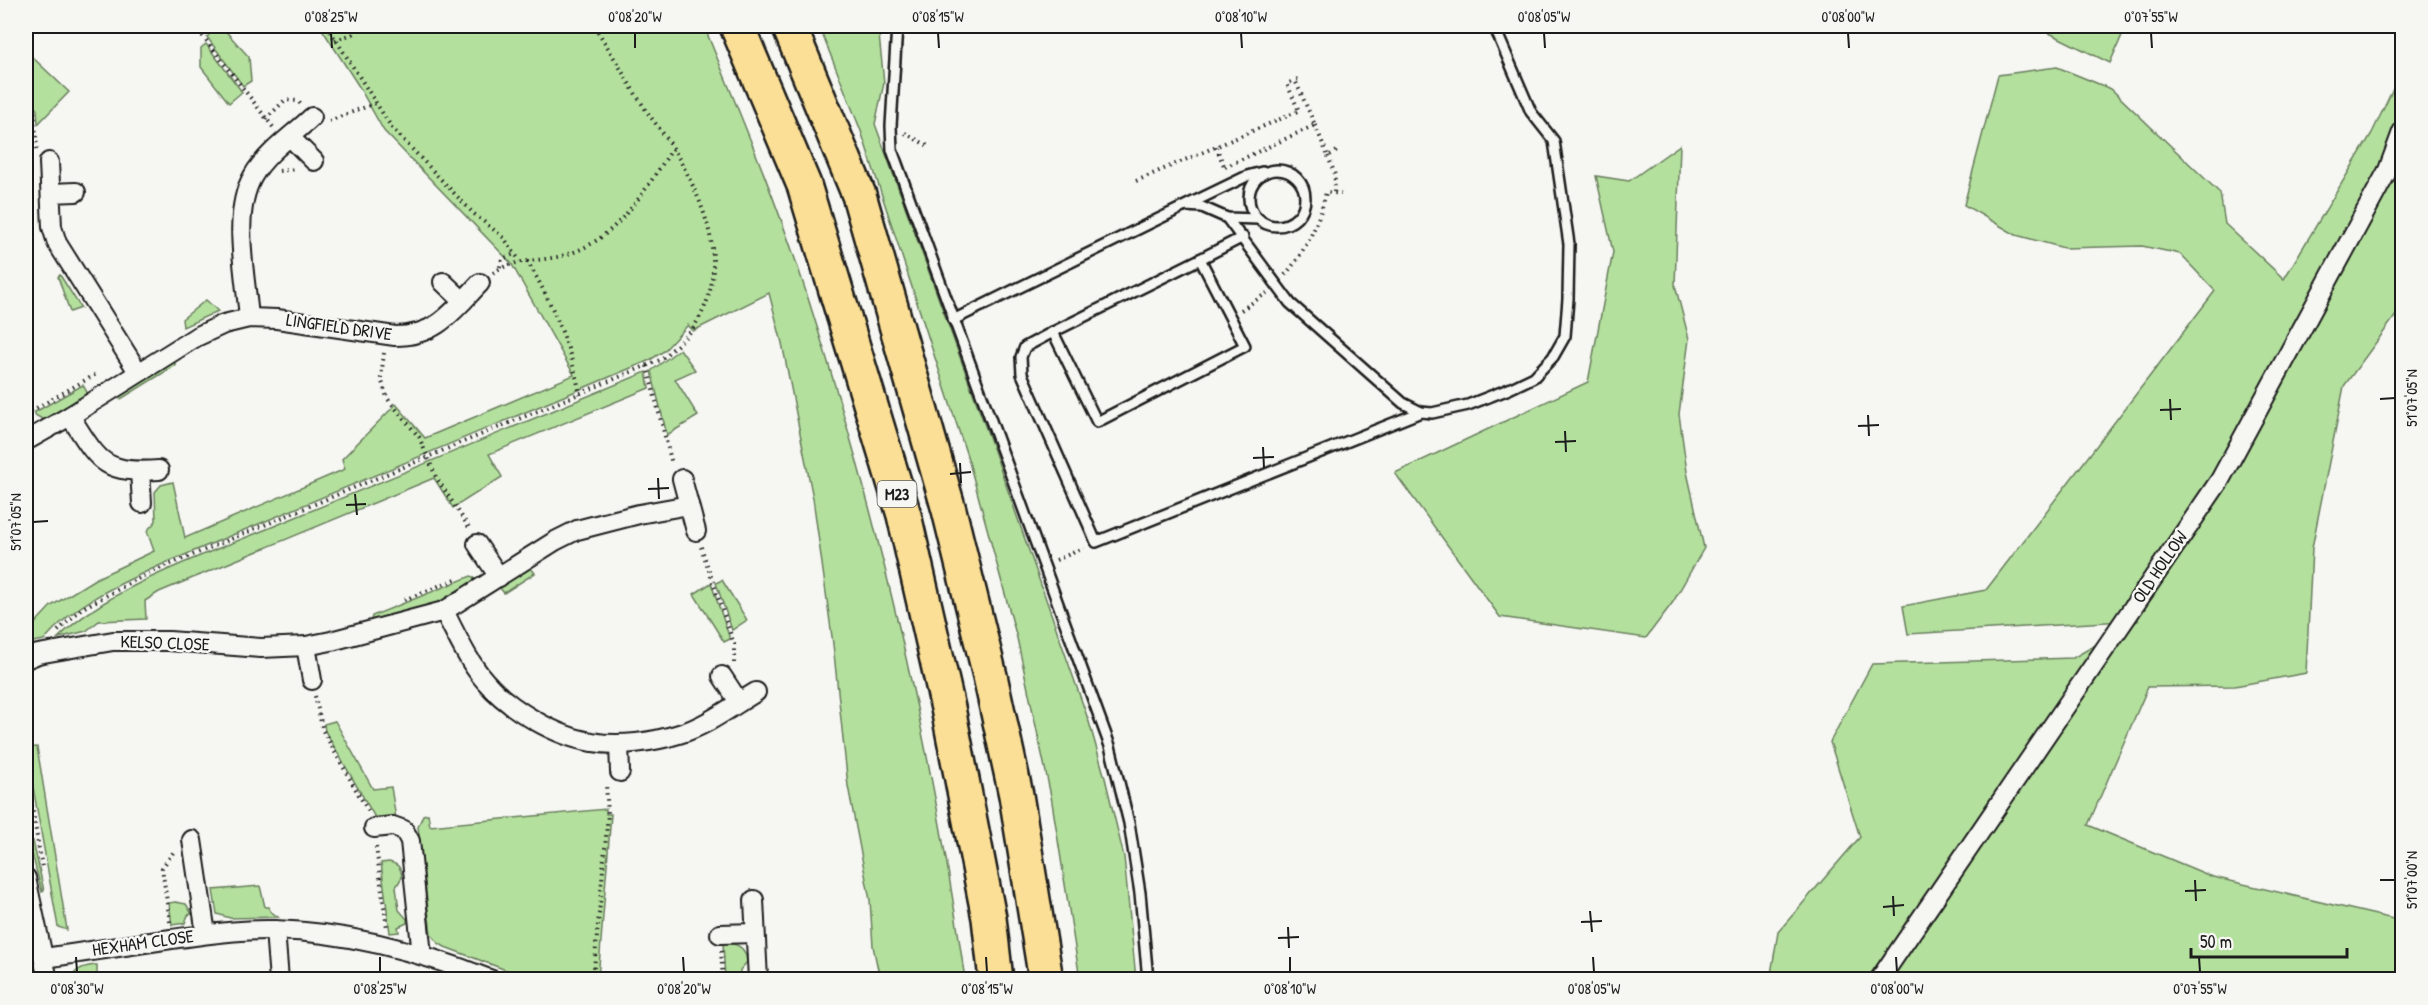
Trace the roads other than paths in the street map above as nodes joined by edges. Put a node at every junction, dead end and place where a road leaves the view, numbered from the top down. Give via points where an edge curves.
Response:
1 (737, 26) edge
2 (789, 26) edge
3 (897, 26) edge
4 (1494, 26) edge
5 (312, 117) dead end
6 (2403, 132) edge
7 (288, 139) junction
8 (314, 161) dead end
9 (49, 162) road end
10 (1266, 171) junction
11 (76, 192) dead end
12 (51, 193) junction
13 (1185, 206) junction
14 (1227, 218) junction
15 (1258, 219) junction
16 (1243, 237) junction
17 (1200, 259) junction
18 (443, 282) dead end
19 (480, 283) road end
20 (463, 301) junction
21 (249, 318) junction
22 (953, 320) junction
23 (1053, 332) junction
24 (133, 364) junction
25 (1421, 412) junction
26 (70, 417) junction
27 (26, 441) edge
28 (159, 470) dead end
29 (140, 471) junction
30 (682, 480) road end
31 (142, 503) dead end
32 (689, 506) junction
33 (696, 531) road end
34 (477, 544) road end
35 (499, 577) junction
36 (444, 611) junction
37 (306, 646) junction
38 (32, 657) edge
39 (722, 676) road end
40 (312, 680) road end
41 (756, 692) dead end
42 (739, 702) junction
43 (619, 744) junction
44 (620, 772) dead end
45 (374, 828) road end
46 (192, 840) road end
47 (26, 878) edge
48 (754, 900) dead end
49 (275, 930) junction
50 (755, 933) junction
51 (206, 934) junction
52 (720, 934) dead end
53 (422, 955) junction
54 (45, 958) junction
55 (48, 980) edge
56 (279, 980) edge
57 (492, 980) edge
58 (758, 980) edge
59 (996, 980) edge
60 (1046, 980) edge
61 (1148, 980) edge
62 (1879, 980) edge

1 - 59 highway, M23 via 804,185 904,515 948,708 989,918
2 - 60 highway, M23 via 859,195 949,510 1016,795
3 - 22 lane via 892,150
4 - 25 lane via 1531,112 1554,141 1569,244 1564,336 1553,357 1534,377 1468,405
5 - 7 street
6 - 62 street, OLD HOLLOW via 2388,170 2220,480
7 - 8 street
7 - 21 street via 252,178 243,208
9 - 12 street
10 - 13 lane
10 - 15 lane via 1249,193 1252,212
10 - 15 lane via 1285,170 1294,174 1306,198 1293,222 1276,226
11 - 12 street
12 - 24 street via 52,227 57,243
13 - 14 lane via 1202,207
13 - 22 lane
14 - 15 lane
14 - 16 lane
16 - 17 lane
16 - 25 lane via 1290,303 1383,387
17 - 23 lane
17 - 23 lane via 1245,346 1097,422
18 - 20 street
19 - 20 street, LINGFIELD DRIVE
20 - 21 street, LINGFIELD DRIVE via 440,324 411,336
21 - 24 street, LINGFIELD DRIVE via 212,328
22 - 61 lane via 1110,746 1129,823
23 - 25 lane via 1025,347 1022,374 1096,542
24 - 26 street, LINGFIELD DRIVE
26 - 27 street, LINGFIELD DRIVE
26 - 29 street via 102,461 121,470
28 - 29 street
29 - 31 street
30 - 32 street
32 - 33 street
32 - 35 street, KELSO CLOSE via 577,530
34 - 35 street
35 - 36 street, KELSO CLOSE
36 - 37 street, KELSO CLOSE
36 - 43 street via 485,682 514,706 567,735
37 - 38 street, KELSO CLOSE via 261,648 113,641
37 - 40 street
39 - 42 street
41 - 42 street
42 - 43 street via 680,734
43 - 44 street
45 - 53 street via 393,826 404,830 410,841
46 - 51 street, HEXHAM CLOSE
47 - 54 street
48 - 50 street
49 - 51 street, HEXHAM CLOSE
49 - 53 street, HEXHAM CLOSE via 336,936
49 - 56 street
50 - 52 street
50 - 58 street
51 - 54 street, HEXHAM CLOSE
53 - 57 street, HEXHAM CLOSE
54 - 55 street

